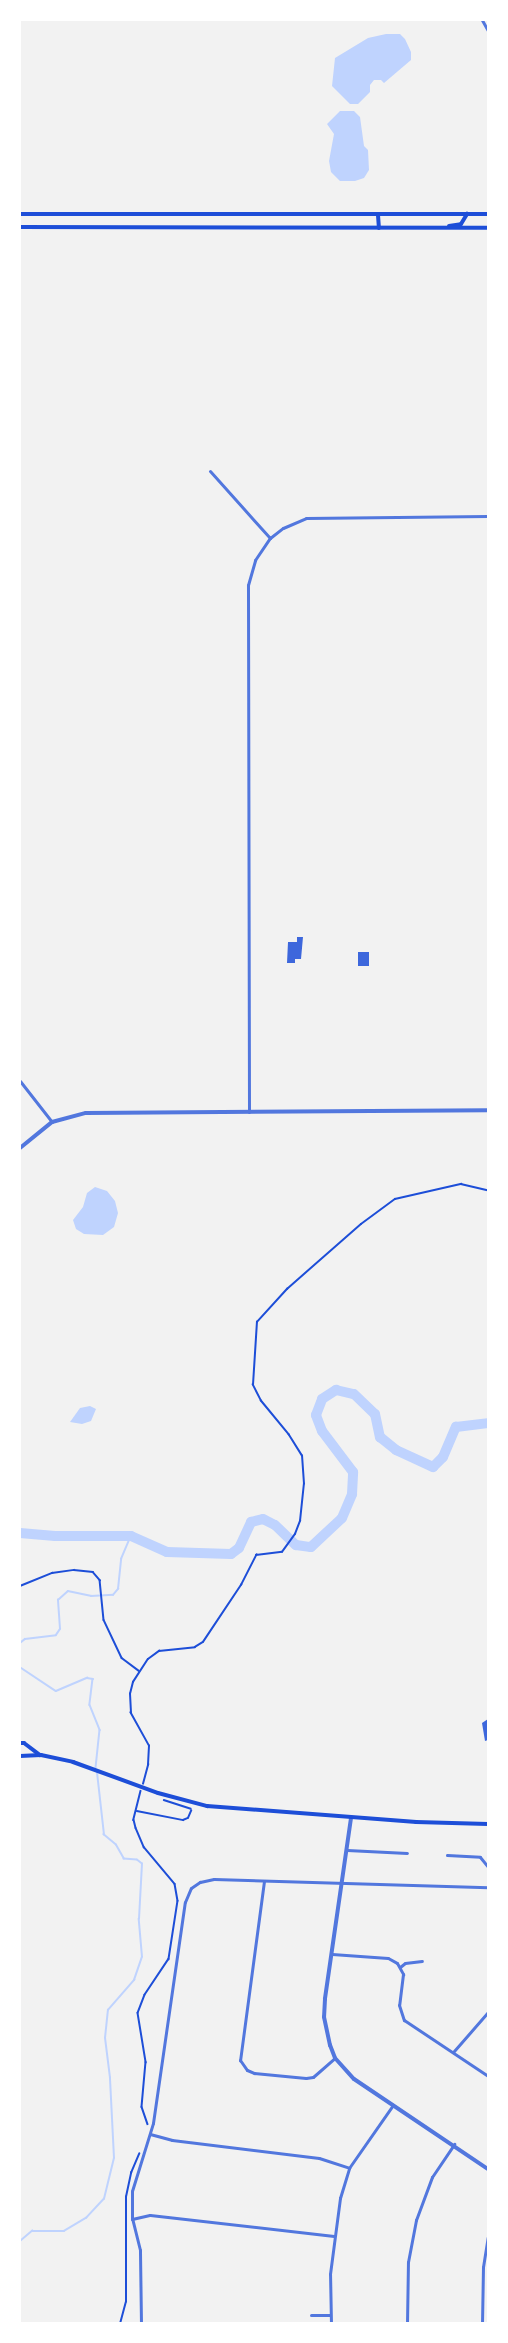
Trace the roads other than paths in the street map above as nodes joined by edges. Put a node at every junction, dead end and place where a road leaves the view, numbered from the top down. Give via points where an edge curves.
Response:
1 (482, 20) edge
2 (489, 31) edge
3 (20, 214) edge
4 (378, 214) junction
5 (467, 214) junction
6 (489, 214) edge
7 (20, 227) edge
8 (379, 228) junction
9 (433, 228) junction
10 (489, 228) edge
11 (210, 471) dead end
12 (489, 516) edge
13 (270, 538) junction
14 (20, 1081) edge
15 (489, 1110) edge
16 (249, 1112) junction
17 (52, 1122) junction
18 (20, 1148) edge
19 (20, 1743) edge
20 (41, 1755) junction
21 (20, 1756) edge
22 (351, 1818) junction
23 (489, 1824) edge
24 (347, 1850) junction
25 (407, 1853) dead end
26 (447, 1855) dead end
27 (489, 1867) edge
28 (264, 1881) junction
29 (343, 1882) junction
30 (489, 1887) edge
31 (332, 1954) junction
32 (422, 1961) dead end
33 (400, 1967) junction
34 (489, 2012) edge
35 (454, 2051) junction
36 (335, 2058) junction
37 (489, 2076) edge
38 (393, 2105) junction
39 (150, 2134) junction
40 (454, 2144) junction
41 (349, 2168) junction
42 (489, 2169) edge
43 (132, 2219) junction
44 (334, 2236) junction
45 (489, 2237) edge
46 (311, 2315) dead end
47 (330, 2315) junction
48 (141, 2324) edge
49 (331, 2324) edge
50 (407, 2324) edge
51 (482, 2324) edge

1 - 2 street
3 - 4 main road
4 - 5 main road
4 - 8 main road
5 - 6 main road
5 - 9 main road via 461,224
7 - 8 main road
8 - 9 main road
9 - 10 main road
11 - 13 street
12 - 13 street via 319,516 294,522
13 - 16 street via 255,560 248,585
14 - 17 street
15 - 16 street
16 - 17 street via 86,1113
17 - 18 street
19 - 20 main road
20 - 21 main road
20 - 22 main road via 96,1769 157,1795 241,1810
22 - 23 main road
22 - 24 street
24 - 25 street
24 - 29 street
26 - 27 street via 480,1857
28 - 29 street
28 - 36 street via 240,2060 254,2073 306,2078 313,2077
28 - 39 street via 214,1880 198,1883 188,1892
29 - 30 street
29 - 31 street
31 - 33 street via 388,1958
31 - 36 street via 324,2017
32 - 33 street
33 - 35 street via 401,2014 408,2024
34 - 35 street
35 - 37 street
36 - 38 street via 354,2079
38 - 40 street
38 - 41 street
39 - 41 street via 319,2158
39 - 43 street via 135,2178
40 - 42 street
40 - 50 street via 432,2177 413,2230
41 - 44 street
43 - 44 street via 150,2215
43 - 48 street via 140,2245
44 - 47 street
45 - 51 street via 483,2267
46 - 47 street
47 - 49 street

